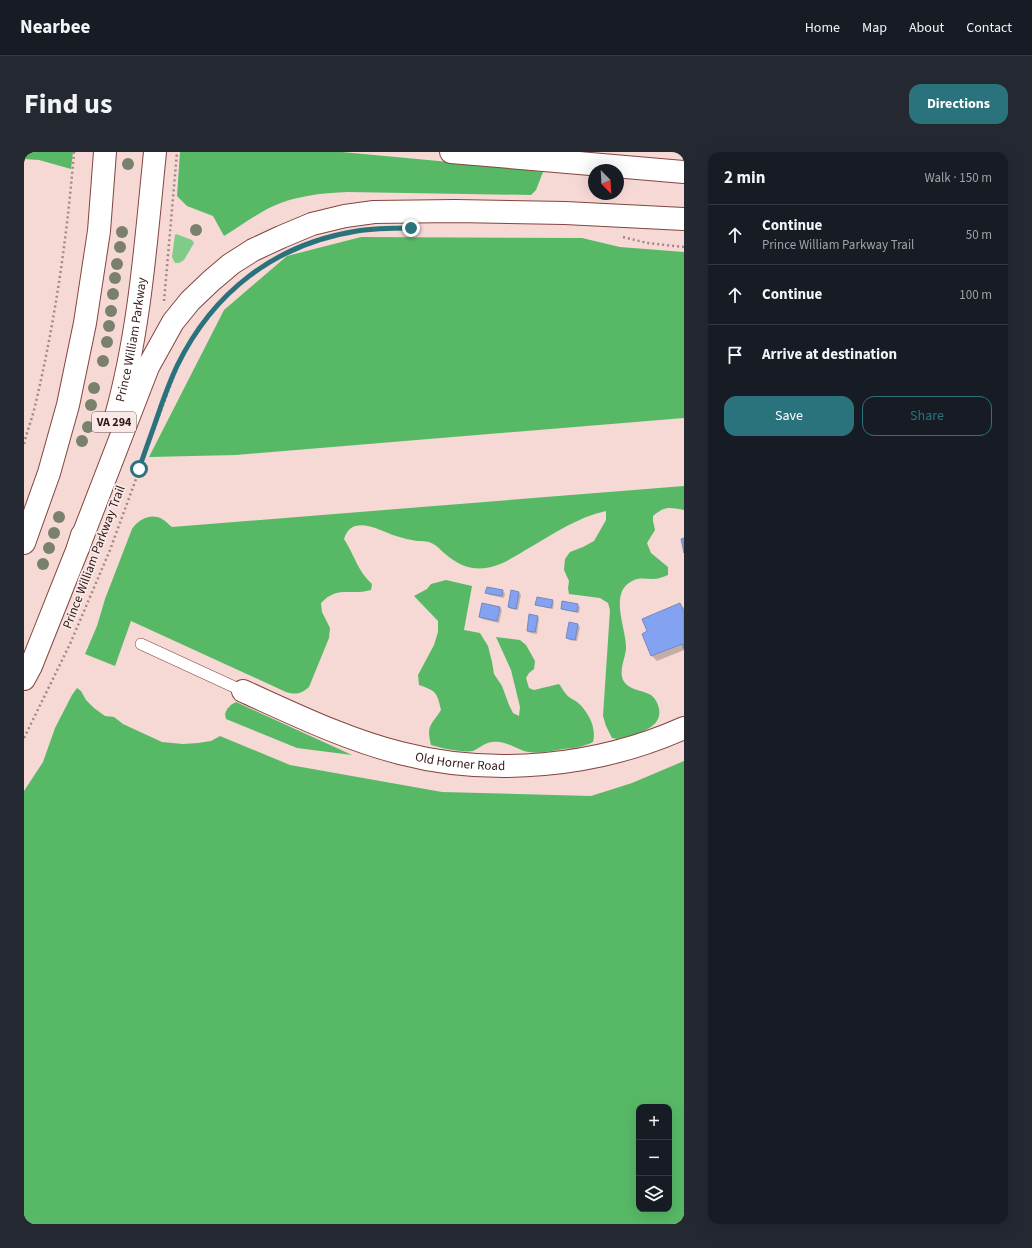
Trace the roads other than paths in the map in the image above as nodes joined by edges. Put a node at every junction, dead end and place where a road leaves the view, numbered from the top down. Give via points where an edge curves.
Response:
1 (105, 152) edge
2 (155, 152) edge
3 (451, 152) edge
4 (684, 172) edge
5 (684, 219) edge
6 (29, 526) edge
7 (24, 543) edge
8 (78, 548) junction
9 (141, 644) dead end
10 (24, 679) edge
11 (243, 691) joint
12 (684, 728) edge

1 - 6 main road via 99,231 85,323 68,405 49,473
2 - 8 main road, Prince William Parkway / VA 294 via 138,304 123,389
3 - 4 main road
5 - 8 main road via 565,213 374,212 312,224 253,250 211,281 190,300 173,322 148,367
6 - 7 main road
8 - 10 main road, Prince William Parkway / VA 294
9 - 11 lane
11 - 12 main road, Old Horner Road via 312,722 378,746 418,757 476,765 522,766 579,759 630,747

